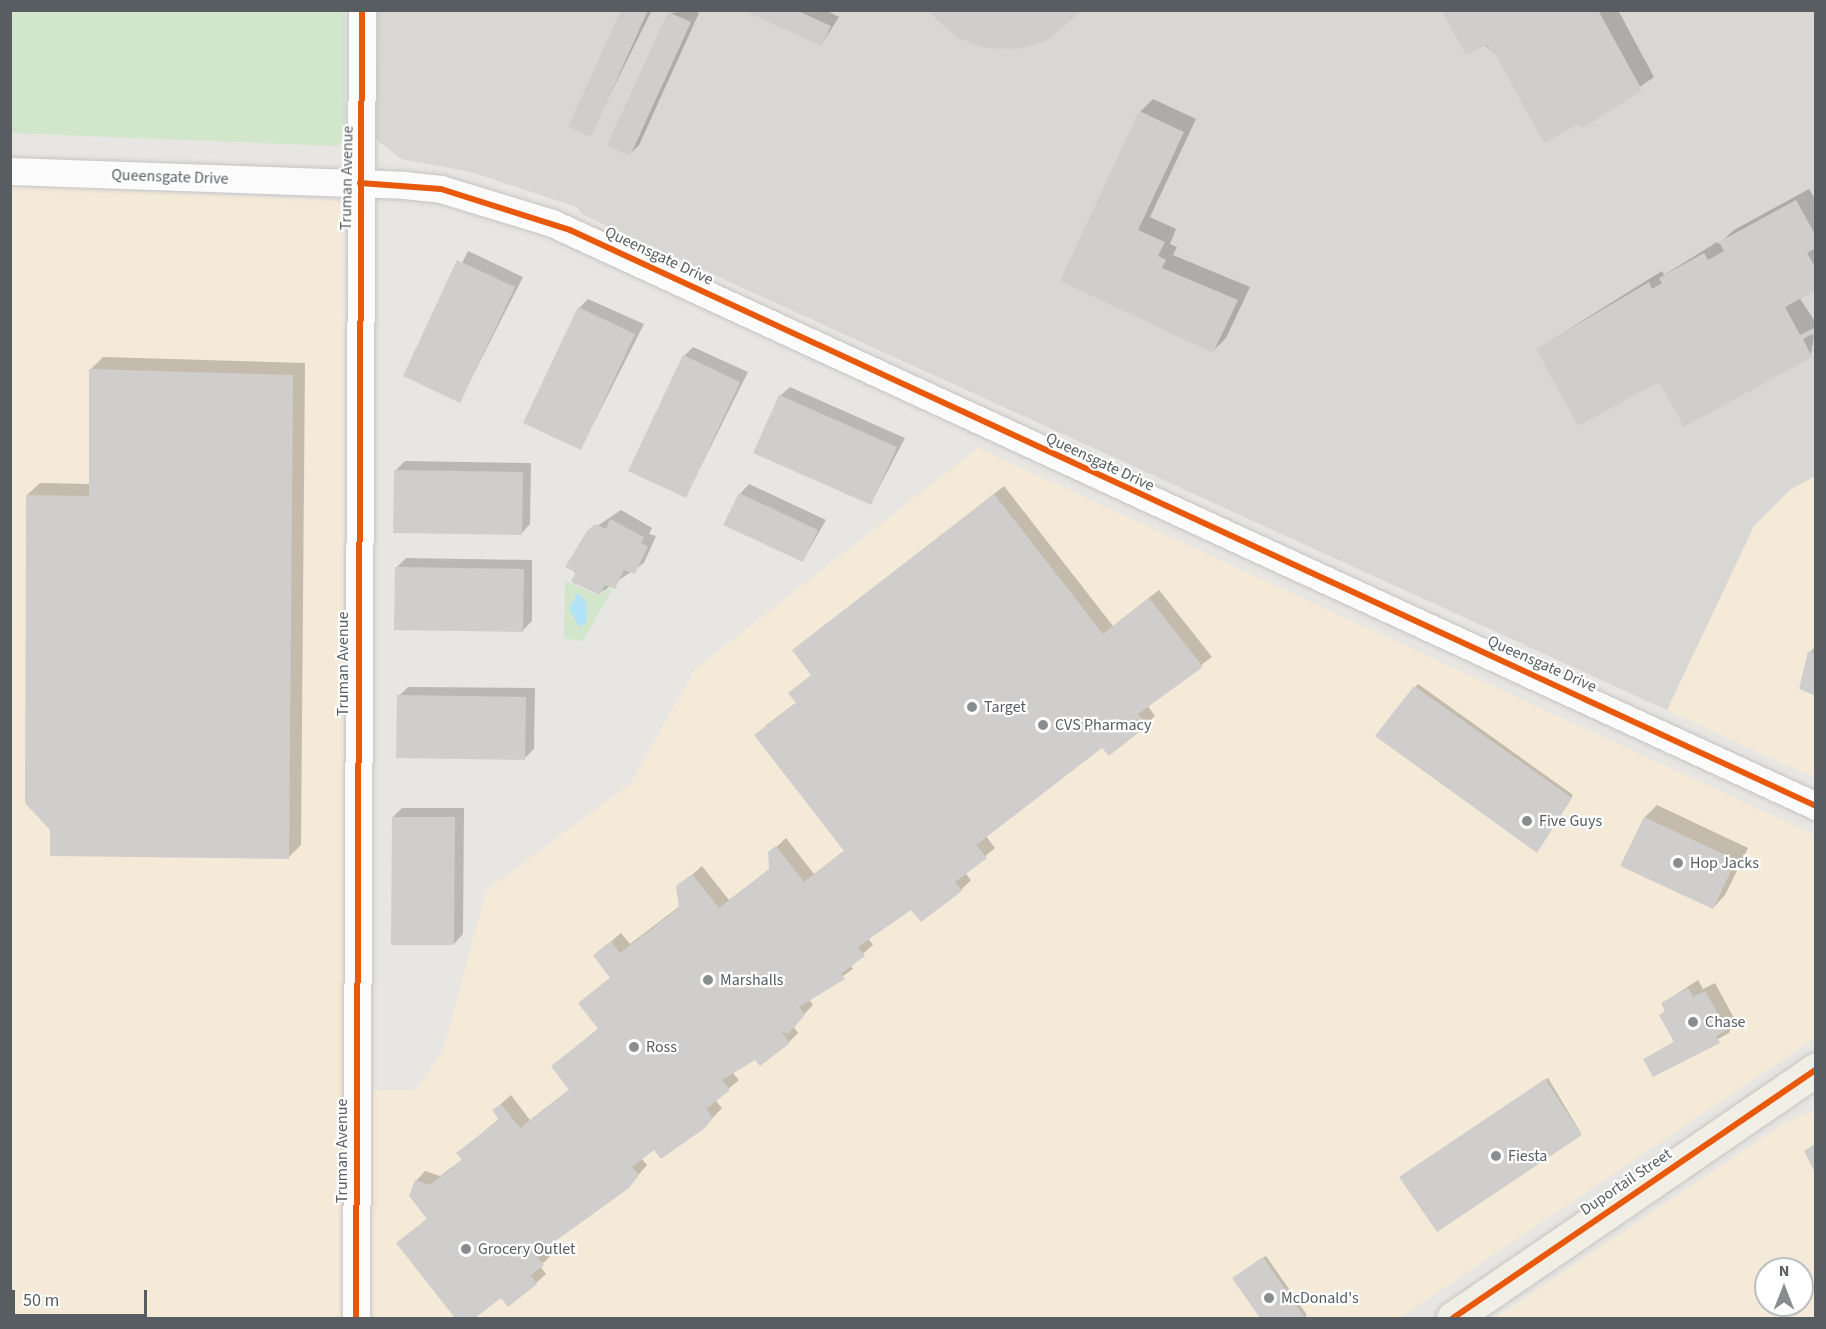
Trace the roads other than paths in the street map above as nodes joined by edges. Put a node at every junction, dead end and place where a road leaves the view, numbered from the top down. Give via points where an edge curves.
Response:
1 (362, 10) edge
2 (10, 171) edge
3 (360, 183) junction
4 (1815, 806) edge
5 (1815, 1069) edge
6 (356, 1318) edge
7 (1453, 1318) edge

1 - 3 street, Truman Avenue
2 - 3 street, Queensgate Drive
3 - 4 street, Queensgate Drive via 441,189 570,230
3 - 6 street, Truman Avenue
5 - 7 main road, Duportail Street

